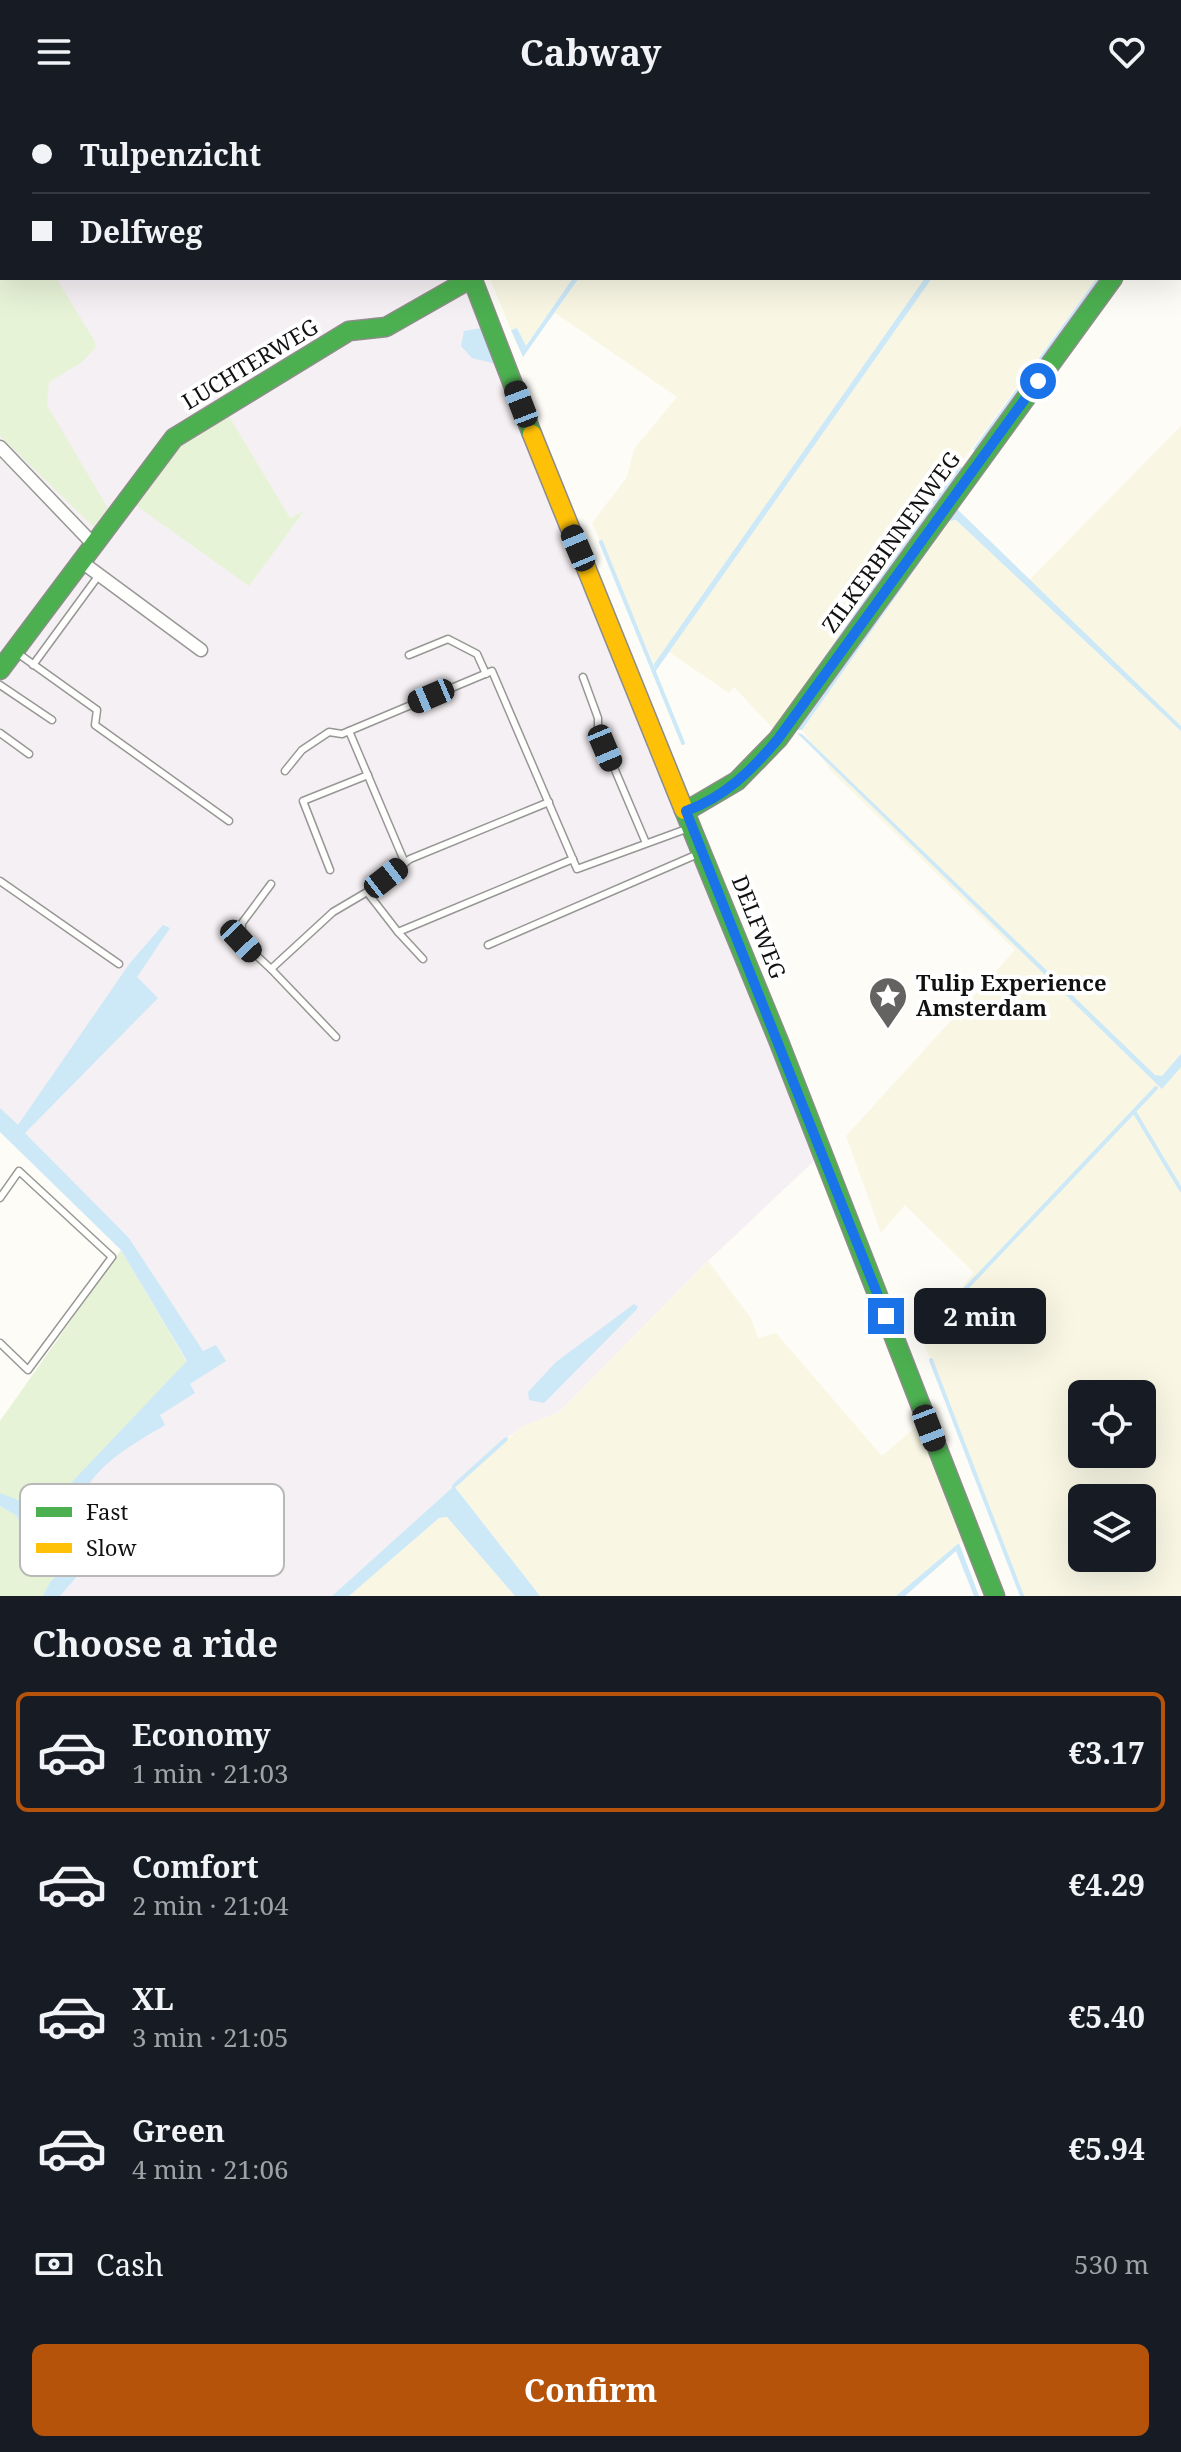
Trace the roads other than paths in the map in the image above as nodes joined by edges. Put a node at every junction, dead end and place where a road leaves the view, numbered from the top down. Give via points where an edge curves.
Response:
1 (468, 280) edge
2 (473, 280) edge
3 (1112, 280) edge
4 (0, 447) edge
5 (94, 545) junction
6 (79, 560) junction
7 (99, 575) junction
8 (201, 650) dead end
9 (14, 651) junction
10 (409, 655) dead end
11 (33, 665) junction
12 (0, 670) edge
13 (486, 674) junction
14 (583, 677) dead end
15 (0, 685) edge
16 (52, 720) dead end
17 (349, 731) junction
18 (0, 733) edge
19 (29, 754) dead end
20 (285, 771) dead end
21 (368, 775) junction
22 (549, 802) junction
23 (689, 819) junction
24 (229, 821) dead end
25 (646, 843) junction
26 (703, 852) junction
27 (573, 859) junction
28 (405, 863) junction
29 (330, 870) dead end
30 (0, 881) edge
31 (271, 884) dead end
32 (367, 892) junction
33 (398, 932) junction
34 (488, 945) dead end
35 (423, 959) dead end
36 (119, 964) dead end
37 (271, 969) junction
38 (336, 1037) dead end
39 (0, 1198) edge
40 (0, 1343) edge
41 (995, 1596) edge

1 - 5 main road, LUCHTERWEG via 386,327 349,331 174,438
2 - 23 main road, DELFWEG
3 - 23 main road, ZILKERBINNENWEG via 778,739 752,769
4 - 5 street
5 - 6 main road, LUCHTERWEG
6 - 7 street
6 - 9 main road, LUCHTERWEG
7 - 8 street
7 - 11 lane
9 - 11 lane
9 - 12 main road, LUCHTERWEG
10 - 13 lane via 448,639 477,654
11 - 24 lane via 97,710 95,725
13 - 17 lane
13 - 22 lane via 492,671
14 - 25 lane via 598,730
15 - 16 lane
17 - 20 lane via 314,739
17 - 21 lane
18 - 19 lane
21 - 28 lane
21 - 29 lane via 303,801
22 - 27 lane
22 - 28 lane
23 - 25 lane
23 - 26 main road, DELFWEG
25 - 27 lane via 577,869
26 - 34 lane
26 - 41 main road, DELFWEG
27 - 33 lane
28 - 32 lane
30 - 36 lane
31 - 37 lane via 242,923 241,941
32 - 33 lane
32 - 37 lane via 333,912
33 - 35 lane
37 - 38 lane
39 - 40 lane via 19,1171 112,1257 28,1370

